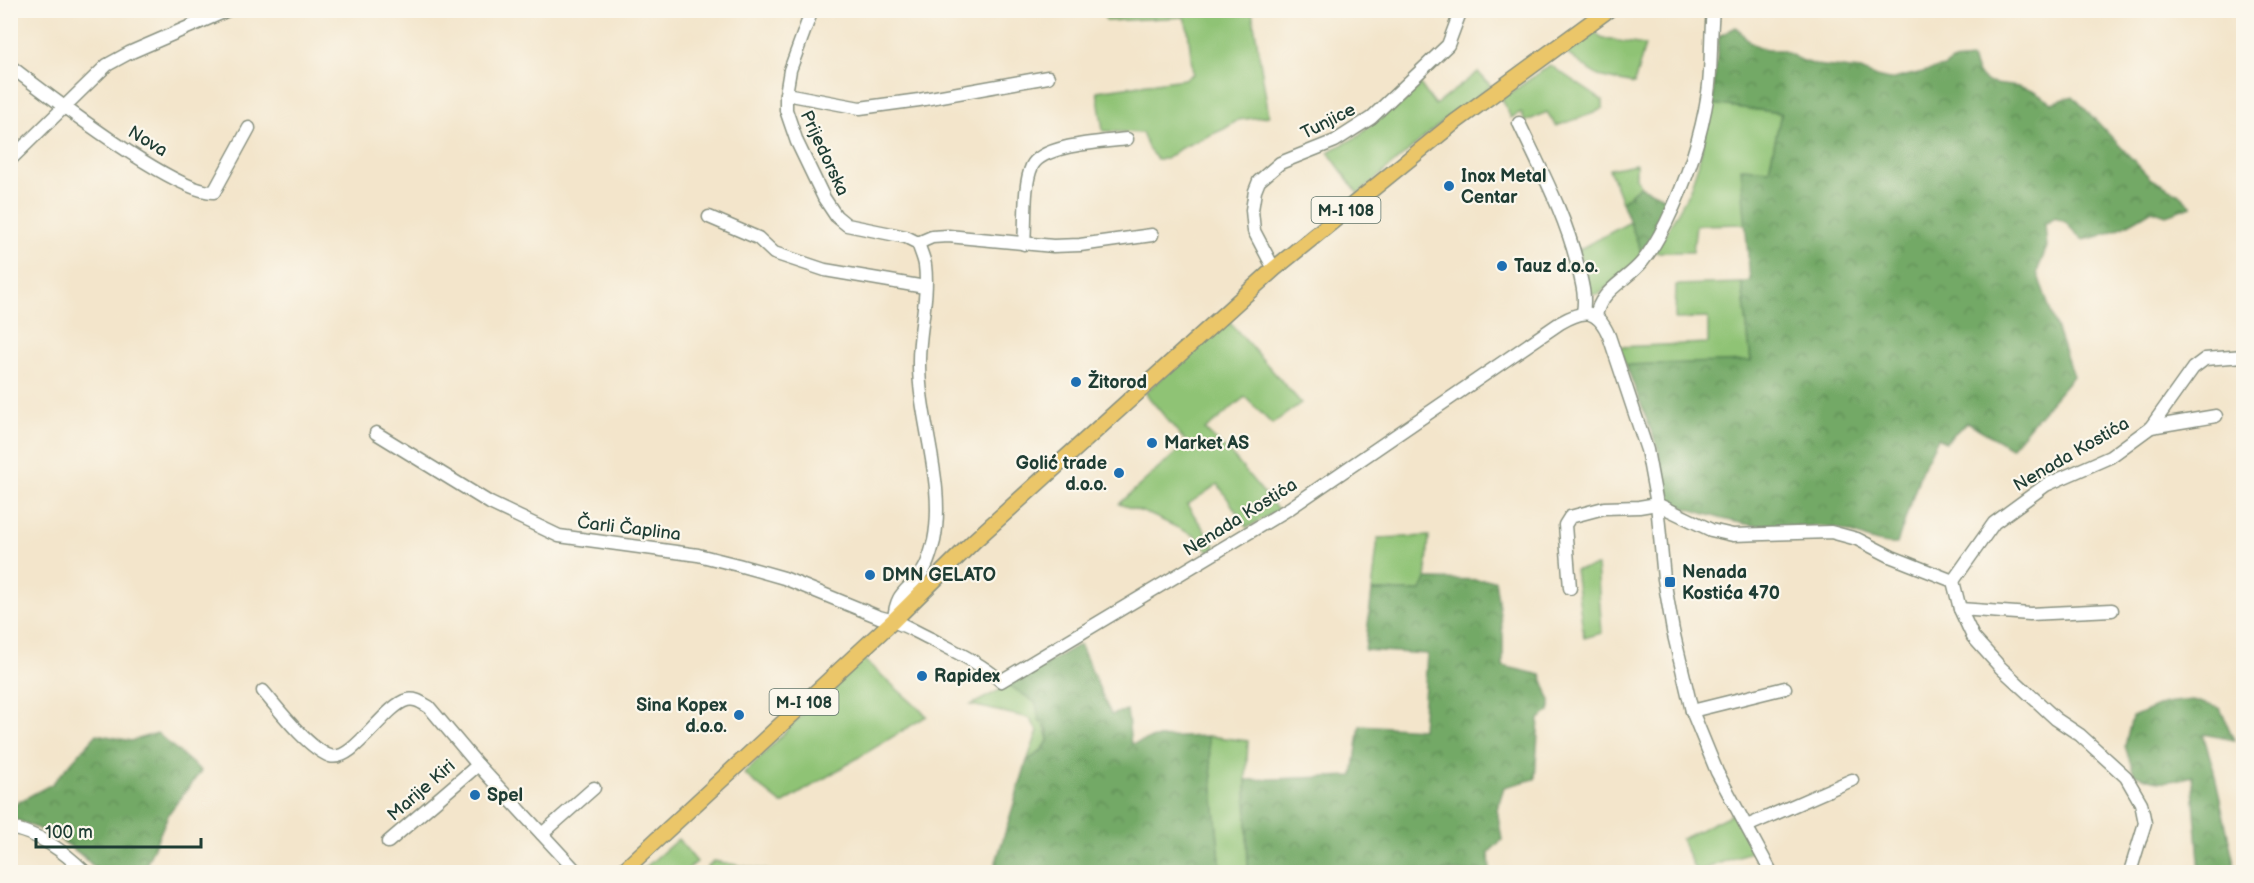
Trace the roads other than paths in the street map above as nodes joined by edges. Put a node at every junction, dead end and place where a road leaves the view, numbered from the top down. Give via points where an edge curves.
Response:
1 (228, 10) edge
2 (812, 10) edge
3 (1461, 10) edge
4 (1608, 10) edge
5 (1713, 10) edge
6 (10, 66) edge
7 (1048, 76) dead end
8 (786, 94) junction
9 (63, 107) junction
10 (1519, 123) dead end
11 (249, 128) dead end
12 (1127, 139) dead end
13 (10, 160) edge
14 (709, 217) dead end
15 (1152, 236) dead end
16 (918, 243) junction
17 (1024, 244) junction
18 (1274, 269) junction
19 (925, 287) junction
20 (1584, 297) junction
21 (1602, 298) junction
22 (1583, 312) junction
23 (1596, 316) junction
24 (2244, 356) edge
25 (2216, 416) dead end
26 (2151, 427) junction
27 (376, 433) dead end
28 (1657, 504) junction
29 (1953, 581) junction
30 (1570, 588) dead end
31 (1960, 609) junction
32 (2112, 610) dead end
33 (894, 620) junction
34 (1785, 688) dead end
35 (263, 691) dead end
36 (1692, 711) junction
37 (478, 765) junction
38 (1852, 780) dead end
39 (594, 788) dead end
40 (1747, 826) junction
41 (10, 828) edge
42 (542, 834) junction
43 (388, 842) dead end
44 (85, 873) edge
45 (578, 873) edge
46 (622, 873) edge
47 (1771, 873) edge
48 (2130, 873) edge

1 - 9 street via 107,65
2 - 8 street, Prijedorska via 790,70
3 - 18 street, Tunjice via 1448,45 1371,118 1335,141 1280,163 1259,181 1252,210 1254,231
4 - 18 main road, M-I 108 via 1455,122
5 - 21 street via 1708,92 1687,177 1642,262
6 - 9 street, Nova
7 - 8 street via 860,108
8 - 16 street, Prijedorska via 786,110 797,142 836,216 847,225
9 - 11 street, Nova via 144,160 207,192 214,192 219,185
9 - 13 street
10 - 20 street via 1564,218
12 - 17 street via 1066,147 1032,164
14 - 19 street via 758,238 774,254 825,270
15 - 17 street via 1080,245
16 - 17 street via 948,236
16 - 19 street via 925,264
18 - 33 main road, M-I 108 via 982,533
19 - 33 street via 920,401 931,456 937,524 930,557 895,603
20 - 21 street
20 - 22 street
21 - 23 street
22 - 23 street
22 - 33 street, Nenada Kostića via 1560,323 1290,508 1000,681 965,656
23 - 28 street via 1609,336 1636,413
24 - 26 street, Nenada Kostića via 2205,359 2193,368
25 - 26 street
26 - 29 street, Nenada Kostića via 2109,457 2046,485 1994,523
27 - 33 street, Čarli Čaplina via 490,503 559,536 718,560 784,578
28 - 29 street via 1711,530 1733,535 1831,532
28 - 30 street via 1604,508 1570,517 1565,525
28 - 36 street via 1672,631
29 - 31 street
31 - 32 street via 2030,614
31 - 48 street via 1973,637 2001,668 2126,777 2141,803 2145,823
33 - 46 main road, M-I 108
34 - 36 street
35 - 37 street, Marije Kiri via 302,734 331,756 341,756 350,750 407,700 419,700
36 - 40 street
37 - 42 street, Marije Kiri
37 - 43 street, Marije Kiri
38 - 40 street
39 - 42 street
40 - 47 street
41 - 44 street via 27,832 63,851
42 - 45 street, Marije Kiri

